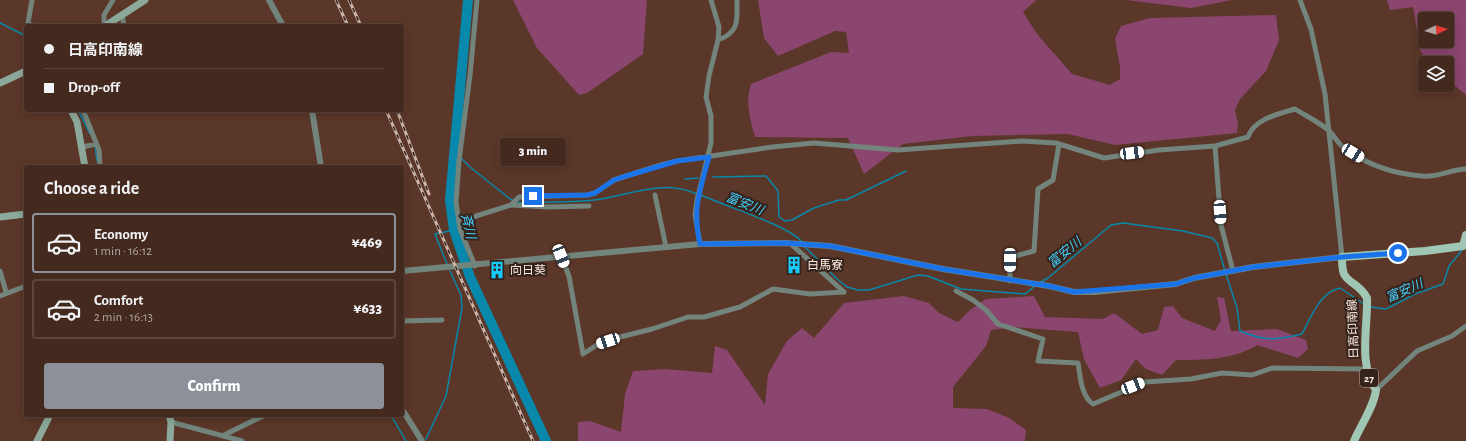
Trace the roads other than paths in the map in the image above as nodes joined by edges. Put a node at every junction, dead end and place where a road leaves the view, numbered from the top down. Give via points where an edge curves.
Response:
1 (32, 0) edge
2 (113, 0) edge
3 (145, 0) edge
4 (269, 0) edge
5 (477, 0) edge
6 (711, 0) edge
7 (737, 0) edge
8 (1300, 0) edge
9 (122, 14) junction
10 (30, 24) edge
11 (104, 24) edge
12 (107, 24) edge
13 (124, 24) edge
14 (282, 24) edge
15 (718, 40) junction
16 (24, 72) edge
17 (0, 83) edge
18 (72, 112) edge
19 (84, 112) edge
20 (312, 112) edge
21 (1329, 131) junction
22 (96, 144) junction
23 (1059, 144) junction
24 (1215, 146) junction
25 (82, 147) junction
26 (709, 157) junction
27 (85, 165) edge
28 (100, 165) edge
29 (321, 165) edge
30 (1466, 170) edge
31 (655, 195) dead end
32 (511, 204) junction
33 (589, 206) dead end
34 (24, 214) edge
35 (0, 218) edge
36 (460, 229) junction
37 (1466, 235) edge
38 (789, 243) junction
39 (700, 244) junction
40 (1464, 246) edge
41 (666, 247) junction
42 (561, 256) junction
43 (1342, 257) junction
44 (475, 266) junction
45 (0, 271) edge
46 (404, 271) edge
47 (1233, 271) junction
48 (1010, 281) junction
49 (24, 287) edge
50 (956, 291) dead end
51 (6, 292) junction
52 (0, 296) edge
53 (442, 320) dead end
54 (404, 321) edge
55 (1466, 326) edge
56 (1367, 369) junction
57 (1376, 390) junction
58 (404, 412) edge
59 (49, 417) edge
60 (253, 417) edge
61 (170, 419) edge
62 (224, 435) junction
63 (37, 441) edge
64 (170, 441) edge
65 (242, 441) edge
66 (422, 441) edge
67 (1354, 441) edge

1 - 10 street
2 - 11 street via 104,15
3 - 9 main road
4 - 14 street
5 - 36 street via 459,161 456,202
6 - 15 street via 719,27
7 - 15 street via 737,24 731,33
8 - 21 street via 1311,29 1325,94
9 - 12 main road
9 - 13 street
15 - 26 street via 706,97 711,116
16 - 17 main road
18 - 25 main road via 77,122
19 - 22 street
20 - 29 street
21 - 24 street via 1294,109 1273,115 1251,129 1248,137
21 - 30 street via 1341,145 1366,161 1386,169 1422,176 1446,174 1455,169
21 - 43 street
22 - 25 street
22 - 28 street
23 - 24 street via 1104,158 1159,150
23 - 26 street via 1022,141 898,150 814,143 758,148
23 - 48 street via 1053,180 1038,189 1034,251 1010,260
24 - 47 street via 1221,225
25 - 27 main road
26 - 32 street via 677,161 626,176 587,195 519,196
26 - 39 street via 697,200 696,215
31 - 41 street
32 - 33 street via 548,207
32 - 36 street via 476,216
34 - 35 main road
36 - 44 street
37 - 40 main road
38 - 39 street
38 - 42 street via 844,292 810,294 773,289 740,307 704,317 688,317 616,338 600,343 583,354 569,276
38 - 48 street via 814,245
39 - 41 street
40 - 43 main road
41 - 42 street
42 - 44 street
43 - 47 street
43 - 56 main road, 日高印南線 / 27 via 1344,273 1362,289 1367,305
44 - 46 street
45 - 51 street
47 - 48 street via 1176,284 1094,292 1074,292
49 - 51 street
50 - 56 street via 977,303 998,324 1043,339 1038,362 1078,363 1088,401 1092,404 1145,382 1190,379 1222,373 1252,375 1272,368
51 - 52 street
53 - 54 street
55 - 57 street via 1452,336 1417,351
56 - 57 main road, 日高印南線 / 27
57 - 67 main road, 27 via 1375,400
58 - 66 street
59 - 63 main road
60 - 62 street
61 - 62 street
61 - 64 main road
62 - 65 street

